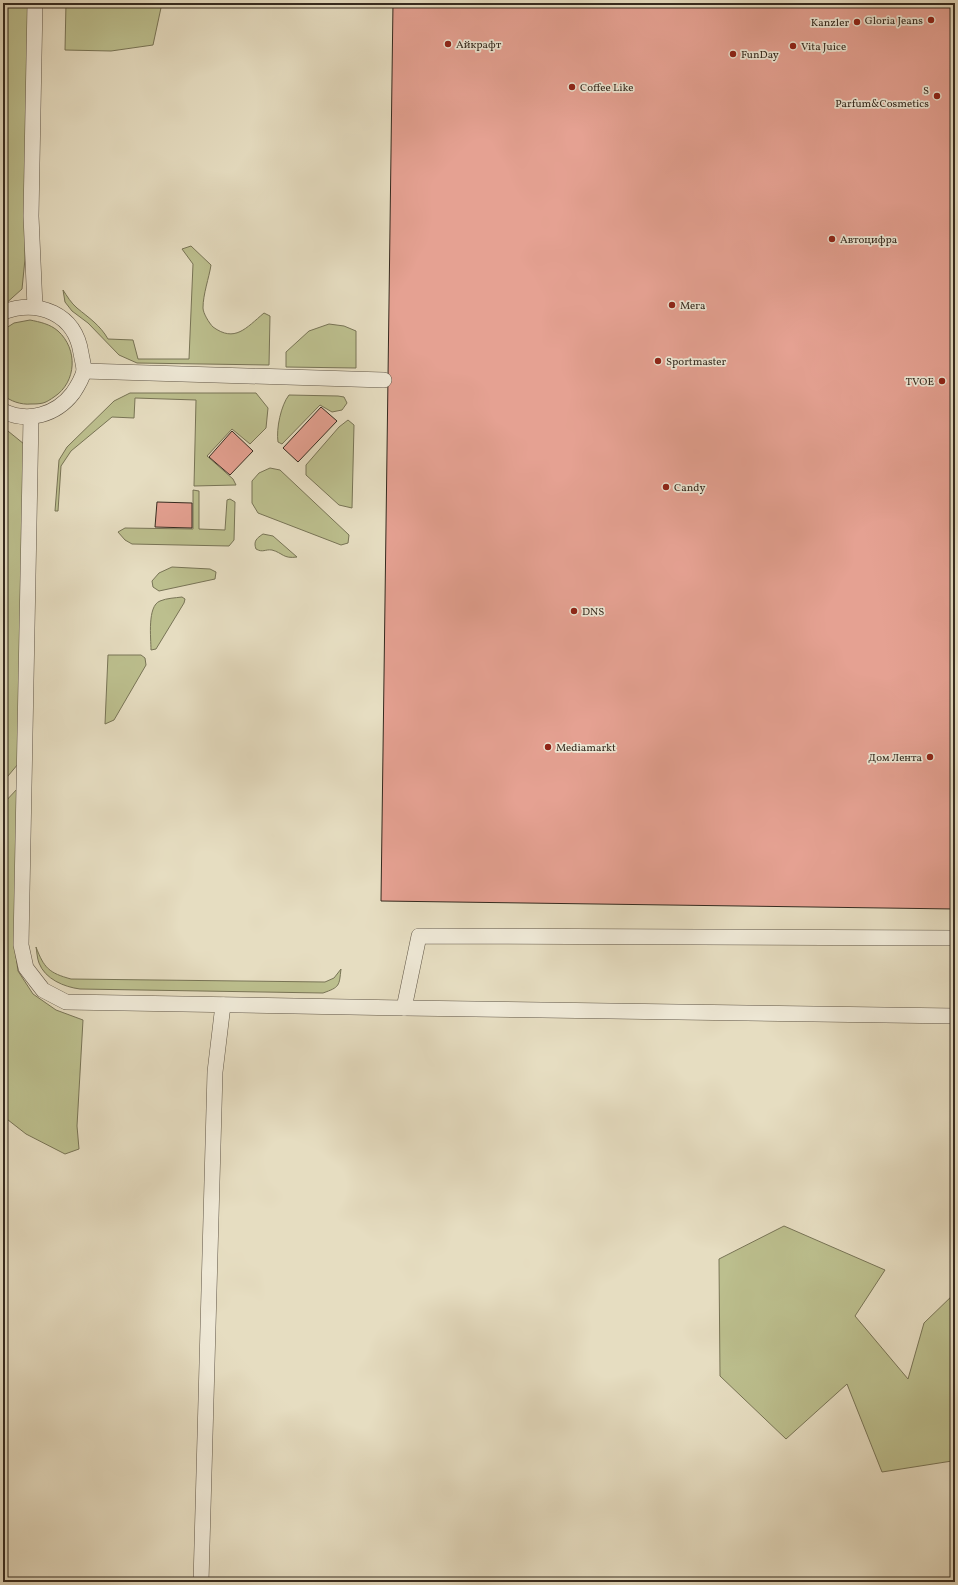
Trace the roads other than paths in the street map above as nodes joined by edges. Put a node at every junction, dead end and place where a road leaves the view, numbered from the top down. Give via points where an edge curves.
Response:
1 (35, 3) edge
2 (36, 307) junction
3 (3, 312) edge
4 (84, 371) junction
5 (384, 380) dead end
6 (3, 411) edge
7 (31, 418) junction
8 (955, 938) edge
9 (223, 1005) junction
10 (404, 1008) junction
11 (955, 1016) edge
12 (201, 1582) edge

1 - 2 lane via 31,216
2 - 3 lane via 16,307
2 - 4 lane via 54,313 69,325 79,342
4 - 5 lane
4 - 7 lane via 66,402 50,413
6 - 7 lane
7 - 9 lane via 21,945 26,968 43,990 66,1002
8 - 10 lane via 419,936
9 - 10 lane
9 - 12 lane via 215,1072
10 - 11 lane

